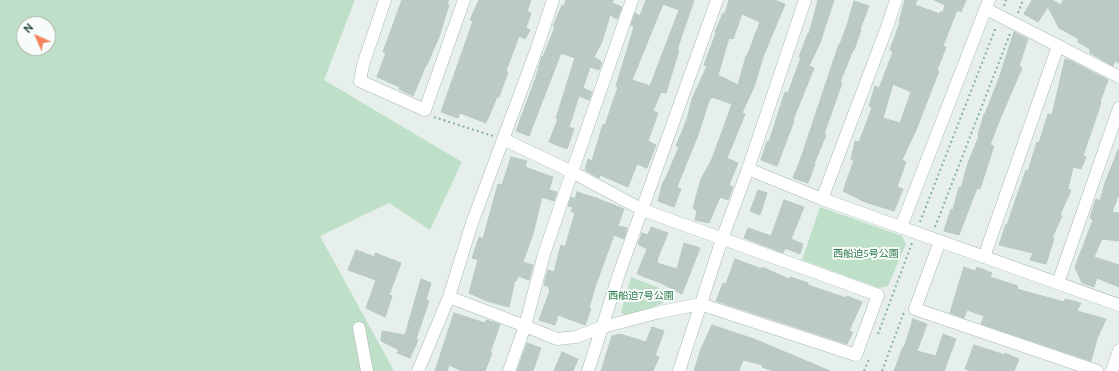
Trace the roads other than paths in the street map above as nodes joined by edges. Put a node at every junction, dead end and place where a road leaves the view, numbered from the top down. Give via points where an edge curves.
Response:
1 (386, 0) edge
2 (464, 0) edge
3 (553, 0) edge
4 (632, 0) edge
5 (717, 0) edge
6 (805, 0) edge
7 (896, 0) edge
8 (988, 5) edge
9 (1058, 46) junction
10 (1119, 77) edge
11 (1119, 108) edge
12 (503, 139) junction
13 (748, 169) junction
14 (572, 172) junction
15 (822, 199) junction
16 (643, 210) junction
17 (901, 227) junction
18 (722, 240) junction
19 (936, 240) junction
20 (984, 257) junction
21 (1058, 283) junction
22 (449, 298) junction
23 (700, 304) junction
24 (1119, 305) edge
25 (525, 326) junction
26 (603, 327) junction
27 (359, 328) dead end
28 (1119, 350) edge
29 (367, 371) edge
30 (418, 371) edge
31 (508, 371) edge
32 (588, 371) edge
33 (678, 371) edge
34 (1097, 371) edge
35 (1112, 371) edge

1 - 2 street via 360,81 425,110
3 - 12 street
4 - 14 street
5 - 16 street
6 - 13 street
7 - 15 street
8 - 9 street via 1000,16
8 - 17 street
9 - 10 street
9 - 20 street
11 - 21 street
12 - 14 street
12 - 22 street via 472,223
13 - 15 street
13 - 18 street
14 - 16 street
14 - 25 street via 544,254
15 - 17 street
16 - 18 street
16 - 26 street
17 - 19 street
18 - 23 street
18 - 23 street via 878,295 856,355
19 - 20 street
19 - 34 street via 915,309
20 - 21 street
21 - 24 street
22 - 25 street
22 - 30 street
23 - 26 street
23 - 33 street
25 - 26 street via 556,339 576,337
25 - 31 street
26 - 32 street
27 - 29 street
28 - 35 street

